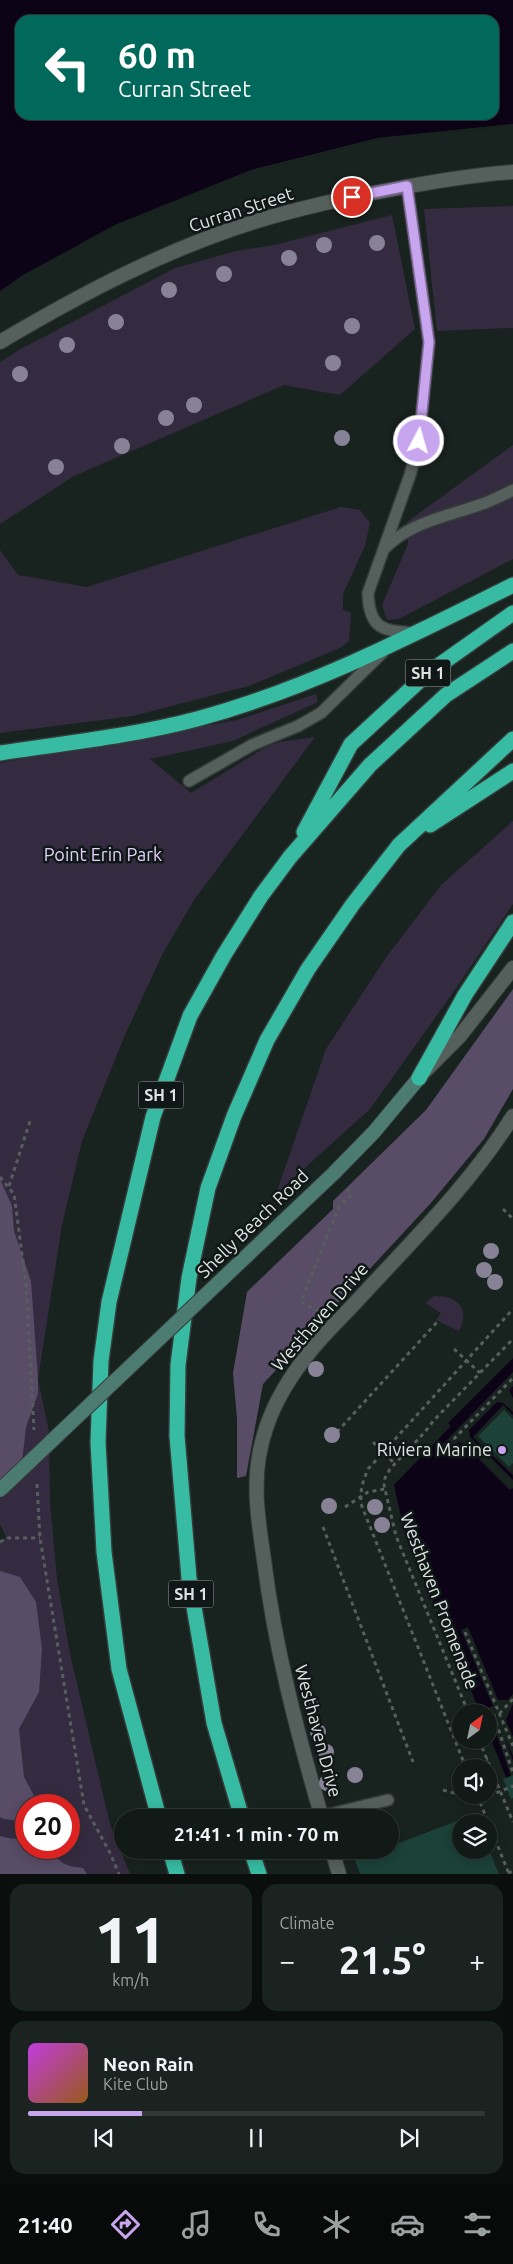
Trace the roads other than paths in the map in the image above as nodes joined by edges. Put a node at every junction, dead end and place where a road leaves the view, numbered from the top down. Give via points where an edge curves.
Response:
1 (513, 172) edge
2 (407, 186) junction
3 (0, 342) edge
4 (513, 490) edge
5 (382, 550) junction
6 (513, 585) edge
7 (513, 613) edge
8 (416, 633) junction
9 (386, 649) junction
10 (513, 651) edge
11 (513, 739) edge
12 (0, 753) edge
13 (513, 771) edge
14 (189, 781) dead end
15 (399, 846) junction
16 (290, 857) junction
17 (513, 922) edge
18 (513, 968) edge
19 (419, 1078) junction
20 (513, 1116) edge
21 (0, 1490) edge
22 (388, 1800) dead end
23 (157, 1809) edge
24 (239, 1809) edge
25 (320, 1809) edge
26 (353, 1809) edge
27 (173, 1859) edge
28 (254, 1859) edge
29 (335, 1859) edge
30 (177, 1874) edge
31 (259, 1874) edge
32 (339, 1874) edge

1 - 2 street, Curran Street
2 - 3 street, Curran Street via 255,222 187,247 83,294
2 - 5 lane via 429,342 419,441
4 - 5 lane via 486,503 414,527
5 - 8 lane via 368,593 370,613 374,621 383,627
6 - 8 highway
7 - 16 highway, SH 1 via 428,673 351,744
8 - 9 highway
9 - 12 highway via 324,675 198,719 137,733
9 - 14 lane via 321,713 252,745
10 - 16 highway, SH 1 via 446,695 370,765
11 - 15 highway, SH 1
13 - 15 highway, SH 1
15 - 24 highway, SH 1 via 313,961 267,1040 234,1116 208,1188 189,1278 178,1365 177,1436 181,1501 189,1578 214,1723
16 - 23 highway, SH 1 via 261,896 190,1016 153,1117 109,1302 101,1361 98,1442 104,1552 119,1668
17 - 19 highway via 465,995
18 - 19 street, Shelly Beach Road via 460,1036
19 - 21 main road, Shelly Beach Road, bridge via 334,1173
20 - 25 street, Westhaven Drive via 455,1194 310,1352 278,1396 264,1435 256,1475 258,1518 278,1653
22 - 26 lane
27 - 30 highway
28 - 31 highway
29 - 32 street

